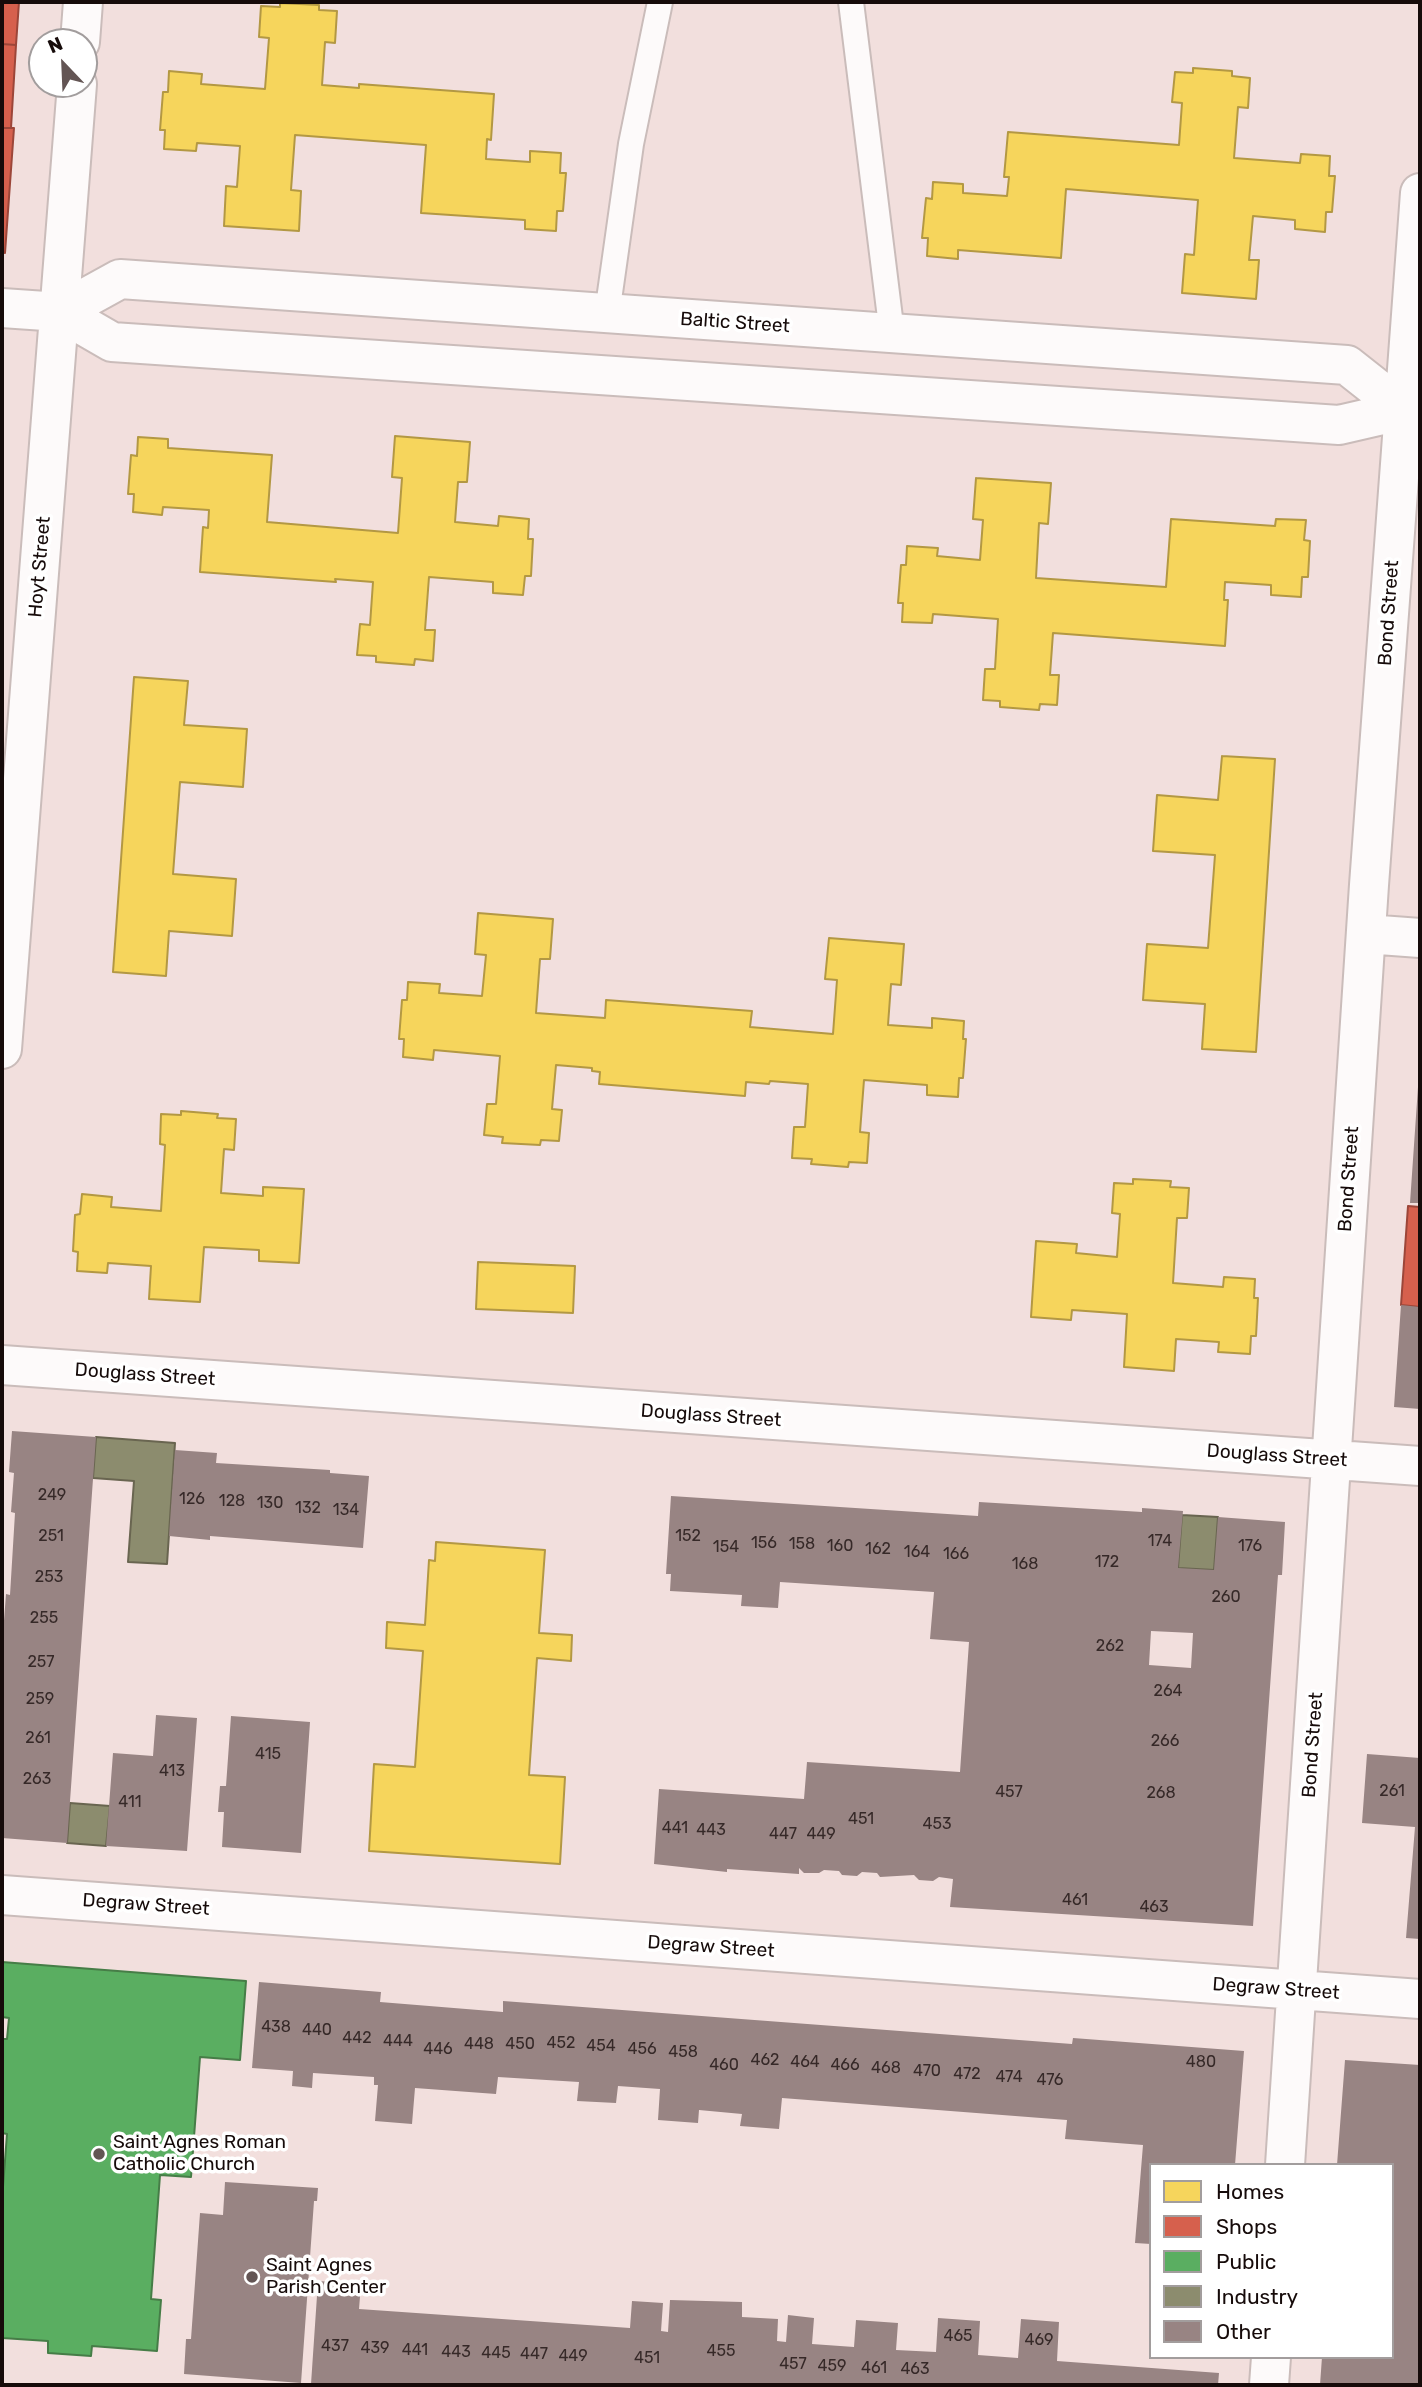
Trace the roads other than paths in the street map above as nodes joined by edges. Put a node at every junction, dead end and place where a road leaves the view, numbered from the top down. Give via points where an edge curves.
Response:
1 (83, 2) edge
2 (660, 2) edge
3 (852, 2) edge
4 (81, 28) edge
5 (76, 98) edge
6 (1420, 193) edge
7 (2, 308) edge
8 (60, 312) junction
9 (607, 314) junction
10 (892, 334) junction
11 (1412, 410) edge
12 (10, 842) edge
13 (1366, 934) junction
14 (1420, 938) edge
15 (2, 1049) edge
16 (2, 1365) edge
17 (1331, 1460) junction
18 (1420, 1466) edge
19 (2, 1895) edge
20 (1298, 1990) junction
21 (1420, 1999) edge
22 (1285, 2163) edge
23 (1271, 2359) edge
24 (1269, 2385) edge

1 - 4 street
2 - 9 lane via 631,144
3 - 10 lane
5 - 8 street, Hoyt Street
6 - 11 street, Bond Street
7 - 8 street
8 - 9 street, Baltic Street via 120,279
8 - 11 street via 112,342 1339,425
8 - 12 street, Hoyt Street
9 - 10 street, Baltic Street
10 - 11 street, Baltic Street via 1347,365
11 - 13 street, Bond Street
12 - 15 street, Hoyt Street
13 - 14 street
13 - 17 street, Bond Street
16 - 17 street, Douglass Street
17 - 18 street, Douglass Street
17 - 20 street, Bond Street
19 - 20 street, Degraw Street
20 - 21 street, Degraw Street
20 - 22 street, Bond Street
23 - 24 street

